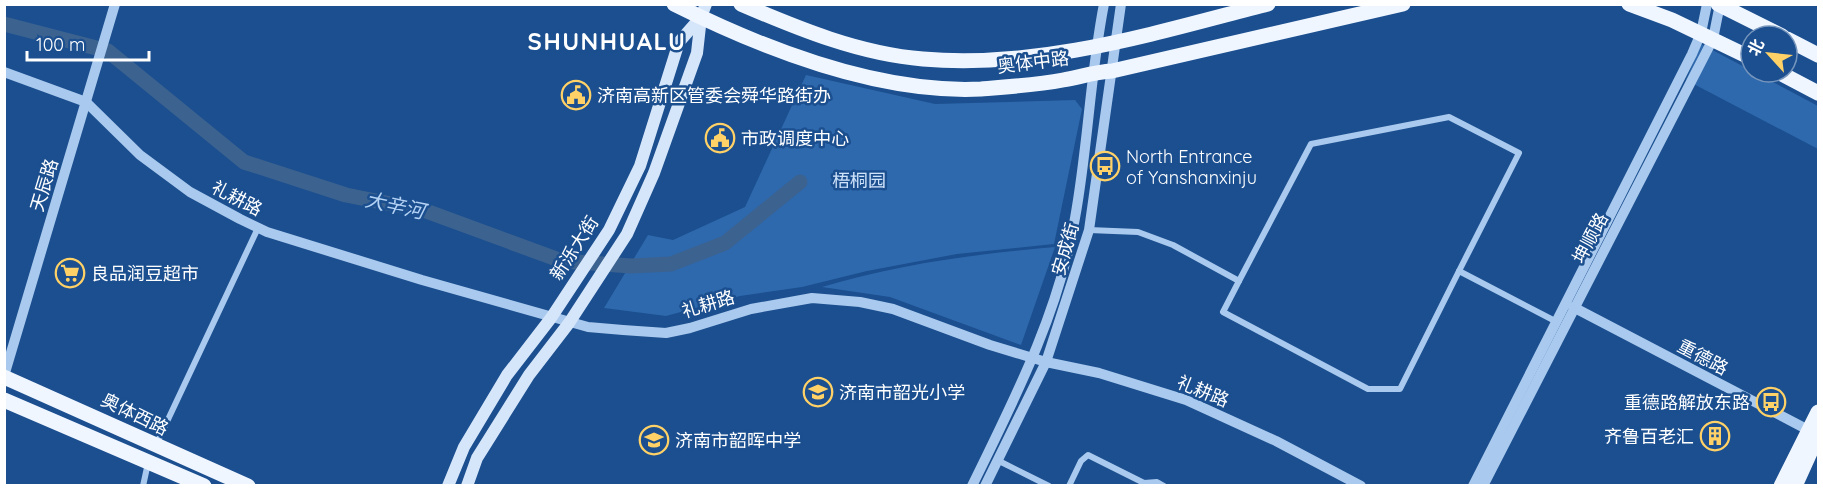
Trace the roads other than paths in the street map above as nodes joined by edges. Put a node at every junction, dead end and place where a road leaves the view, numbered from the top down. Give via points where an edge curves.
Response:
1 (115, 4) edge
2 (674, 4) edge
3 (741, 4) edge
4 (1104, 4) edge
5 (1121, 4) edge
6 (1268, 4) edge
7 (1403, 4) edge
8 (1629, 4) edge
9 (1716, 5) edge
10 (703, 11) edge
11 (1756, 24) edge
12 (1707, 36) junction
13 (1115, 41) junction
14 (1799, 45) edge
15 (1096, 47) junction
16 (1739, 52) edge
17 (1818, 55) edge
18 (1112, 71) junction
19 (4, 72) edge
20 (1094, 72) junction
21 (1799, 83) edge
22 (1818, 93) edge
23 (86, 102) junction
24 (258, 228) junction
25 (1089, 230) junction
26 (1459, 271) junction
27 (1239, 281) junction
28 (1573, 307) junction
29 (550, 318) junction
30 (569, 322) junction
31 (1560, 323) junction
32 (1034, 359) junction
33 (1046, 362) junction
34 (4, 376) edge
35 (4, 400) edge
36 (1818, 412) edge
37 (1816, 434) edge
38 (156, 446) junction
39 (997, 460) junction
40 (149, 461) junction
41 (143, 486) edge
42 (204, 486) edge
43 (248, 486) edge
44 (448, 486) edge
45 (467, 486) edge
46 (972, 486) edge
47 (985, 486) edge
48 (1049, 486) edge
49 (1068, 486) edge
50 (1164, 486) edge
51 (1361, 486) edge
52 (1473, 486) edge
53 (1483, 486) edge
54 (1781, 486) edge
55 (1795, 486) edge

1 - 23 street, 天辰路
2 - 10 main road, 奥体中路
3 - 15 main road, 奥体中路 via 802,30 866,49 921,59 977,62
4 - 15 street
5 - 13 street, 安成街
6 - 13 main road, 奥体中路
7 - 18 main road, 奥体中路
8 - 12 main road
9 - 11 main road
9 - 12 street, 坤顺路
10 - 20 main road, 奥体中路 via 783,50 850,72 933,88 980,89 1050,82
10 - 29 main road, 新泺大街 via 679,42 640,165 609,230
10 - 30 main road, 新泺大街 via 697,53 654,173 624,239
12 - 16 main road
12 - 28 street, 坤顺路
12 - 31 street, 坤顺路
13 - 15 main road, 奥体中路
13 - 18 street, 安成街
14 - 17 main road
15 - 20 street
18 - 20 main road, 奥体中路
18 - 25 street, 安成街
19 - 23 street
20 - 32 street, 安成街 via 1075,219
21 - 22 main road
23 - 24 street, 礼耕路 via 140,155 190,192
23 - 34 street, 天辰路
24 - 29 street, 礼耕路
24 - 38 street
25 - 27 street via 1138,232 1173,245
25 - 33 street, 安成街
26 - 27 street via 1400,389 1368,389 1223,312
26 - 27 street via 1519,153 1449,117 1311,144
26 - 31 street
28 - 31 street, 坤顺路
28 - 37 street, 重德路
29 - 30 street, 礼耕路
29 - 44 main road, 新泺大街 via 507,375 464,447
30 - 32 street, 礼耕路 via 666,333 751,309 812,298 893,309
30 - 45 main road, 新泺大街 via 529,375 483,448
31 - 52 street, 坤顺路
31 - 53 street, 坤顺路
32 - 33 street, 礼耕路
32 - 46 street, 安成街
33 - 39 street, 安成街
33 - 51 street, 礼耕路 via 1099,372 1186,400
34 - 38 main road, 奥体西路
35 - 40 main road, 奥体西路
36 - 37 main road
37 - 54 main road
37 - 55 main road
38 - 43 main road, 奥体西路
39 - 47 street, 安成街
39 - 48 street
40 - 41 street
40 - 42 main road, 奥体西路
49 - 50 street via 1088,455 1144,483

